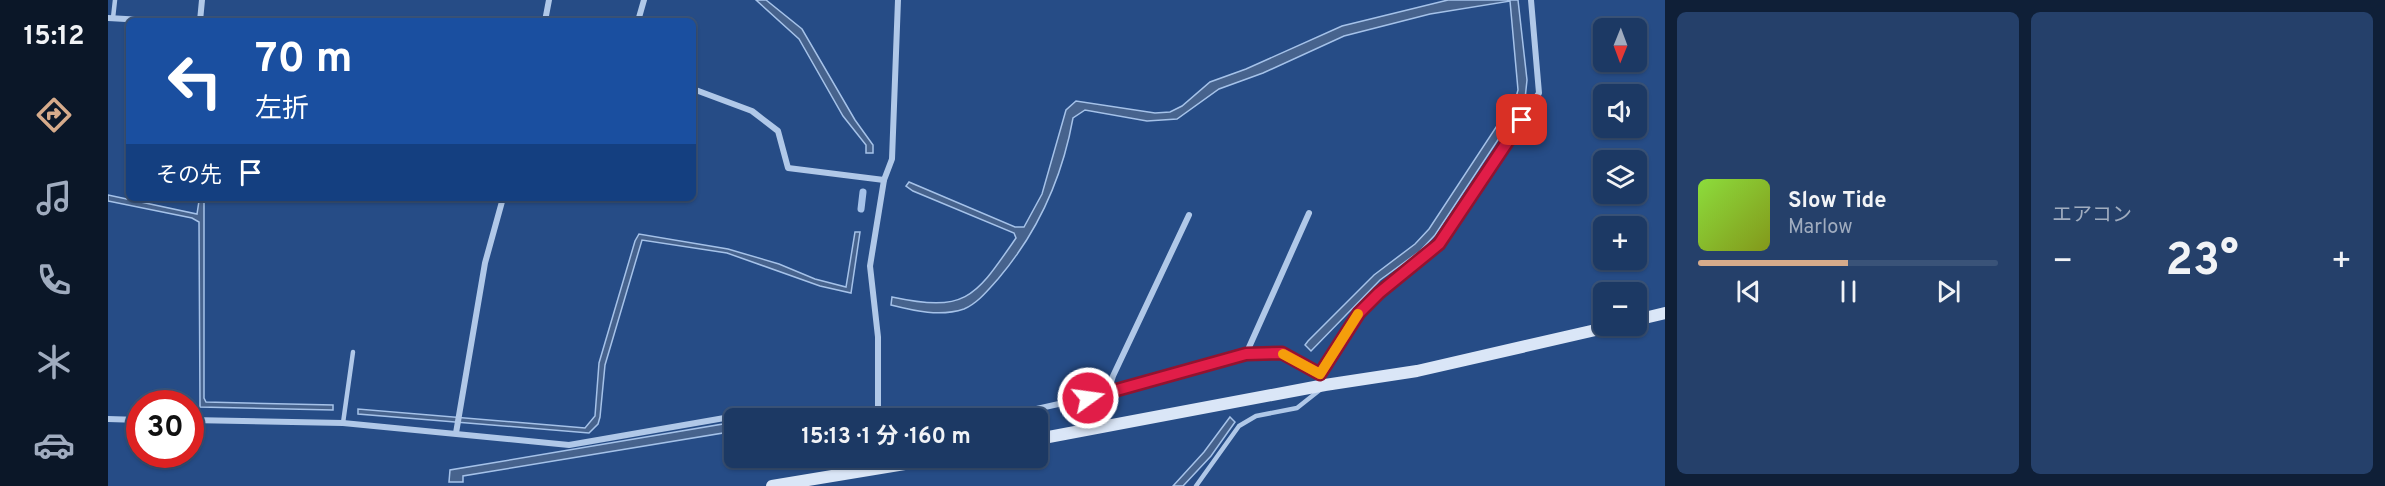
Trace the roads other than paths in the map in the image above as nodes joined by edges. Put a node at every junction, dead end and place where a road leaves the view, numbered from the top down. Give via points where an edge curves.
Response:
1 (116, 0) edge
2 (202, 0) edge
3 (549, 0) edge
4 (644, 0) edge
5 (898, 0) edge
6 (1531, 0) edge
7 (110, 18) edge
8 (200, 18) edge
9 (546, 18) edge
10 (639, 18) edge
11 (126, 19) edge
12 (696, 89) edge
13 (884, 180) junction
14 (502, 201) edge
15 (1309, 213) dead end
16 (1189, 215) dead end
17 (1665, 314) edge
18 (1647, 318) edge
19 (1593, 331) edge
20 (352, 352) dead end
21 (1246, 354) junction
22 (1323, 380) junction
23 (1108, 393) junction
24 (878, 408) edge
25 (1041, 408) edge
26 (724, 418) edge
27 (108, 419) edge
28 (126, 420) edge
29 (204, 420) edge
30 (343, 423) junction
31 (456, 433) junction
32 (1048, 437) edge
33 (854, 468) edge
34 (772, 486) edge
35 (1196, 486) edge

1 - 7 lane
2 - 8 street
3 - 9 street
4 - 10 street
5 - 13 street via 892,159
6 - 22 street via 1539,93 1439,244 1359,313
7 - 11 street
12 - 13 street via 752,111 778,131 788,168
13 - 24 street via 870,266 878,337
14 - 31 street via 485,263
15 - 21 street
16 - 23 street
17 - 18 street
19 - 22 street via 1417,371
20 - 30 lane
21 - 22 street via 1282,353
21 - 23 street
22 - 32 street
22 - 35 lane via 1297,408 1256,416 1239,426
23 - 25 street
26 - 31 street via 569,445
27 - 28 street
29 - 30 street
30 - 31 street
33 - 34 street

